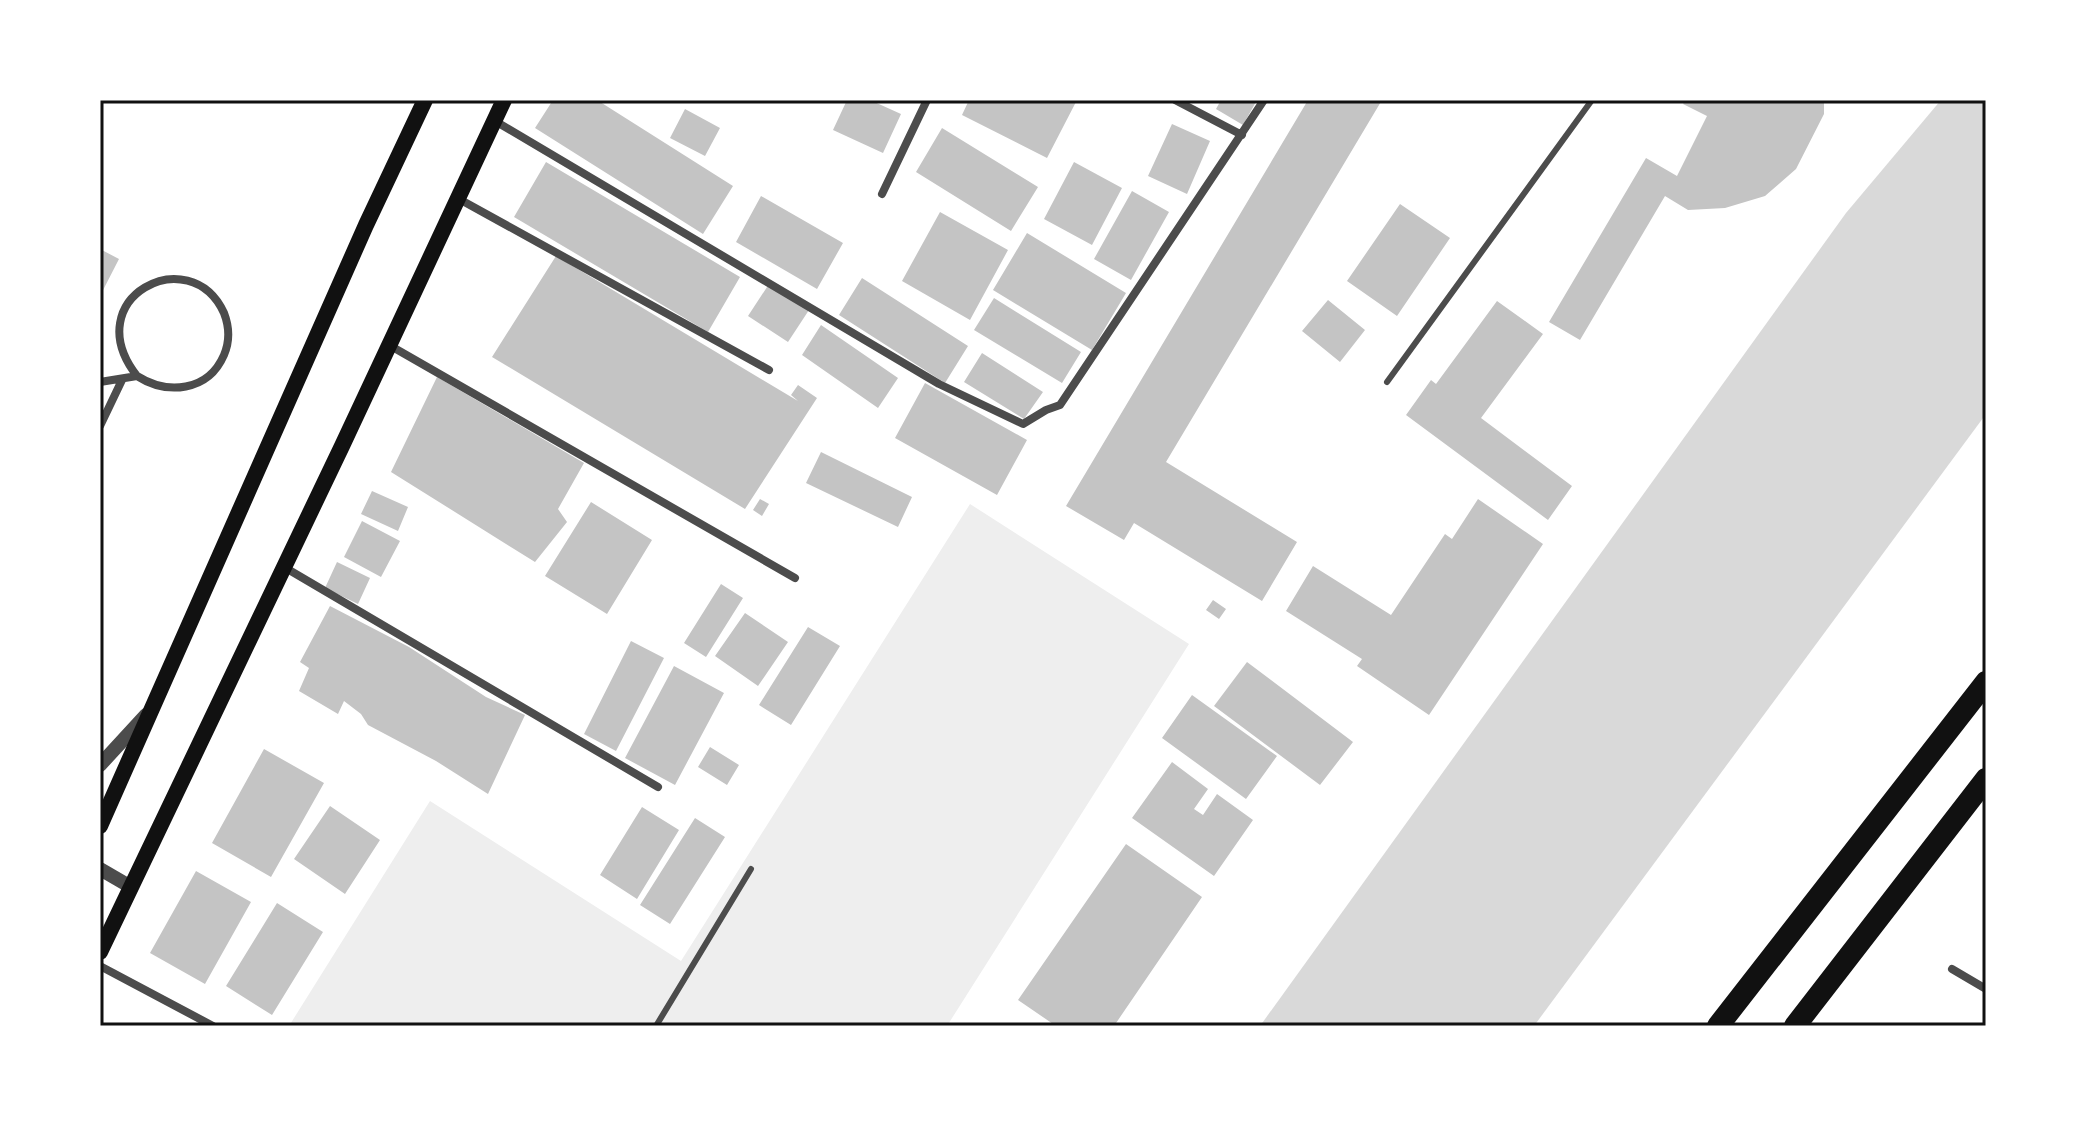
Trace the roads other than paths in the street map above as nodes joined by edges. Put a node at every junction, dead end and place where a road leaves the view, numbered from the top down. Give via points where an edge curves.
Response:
1 (425, 100) edge
2 (504, 100) edge
3 (927, 100) edge
4 (1175, 100) edge
5 (1264, 100) edge
6 (1592, 100) edge
7 (495, 121) junction
8 (1242, 135) junction
9 (882, 194) dead end
10 (459, 199) junction
11 (389, 345) junction
12 (769, 370) dead end
13 (137, 376) junction
14 (122, 380) junction
15 (100, 382) edge
16 (1387, 382) dead end
17 (100, 426) edge
18 (284, 567) junction
19 (795, 578) dead end
20 (1986, 682) edge
21 (151, 710) junction
22 (100, 765) edge
23 (1986, 779) edge
24 (658, 787) dead end
25 (100, 826) edge
26 (100, 869) edge
27 (751, 869) dead end
28 (131, 887) junction
29 (102, 941) edge
30 (100, 966) edge
31 (1952, 969) dead end
32 (1986, 989) edge
33 (213, 1026) edge
34 (656, 1026) edge
35 (1718, 1026) edge
36 (1795, 1026) edge

1 - 21 main road
2 - 7 main road
3 - 9 street
4 - 8 street
5 - 8 street
6 - 16 lane
7 - 8 street via 939,384 1023,424 1060,405
7 - 10 main road
10 - 11 main road
10 - 12 street
11 - 18 main road
11 - 19 street
13 - 13 street via 118,335 135,294 148,285 177,279 207,290 223,312 229,337 215,370 186,388 152,385
13 - 14 street
14 - 15 street
14 - 17 street
18 - 24 street
18 - 28 main road
20 - 35 highway
21 - 22 street
21 - 25 main road
23 - 36 highway
26 - 28 street
27 - 34 lane
28 - 29 main road
30 - 33 street
31 - 32 street

